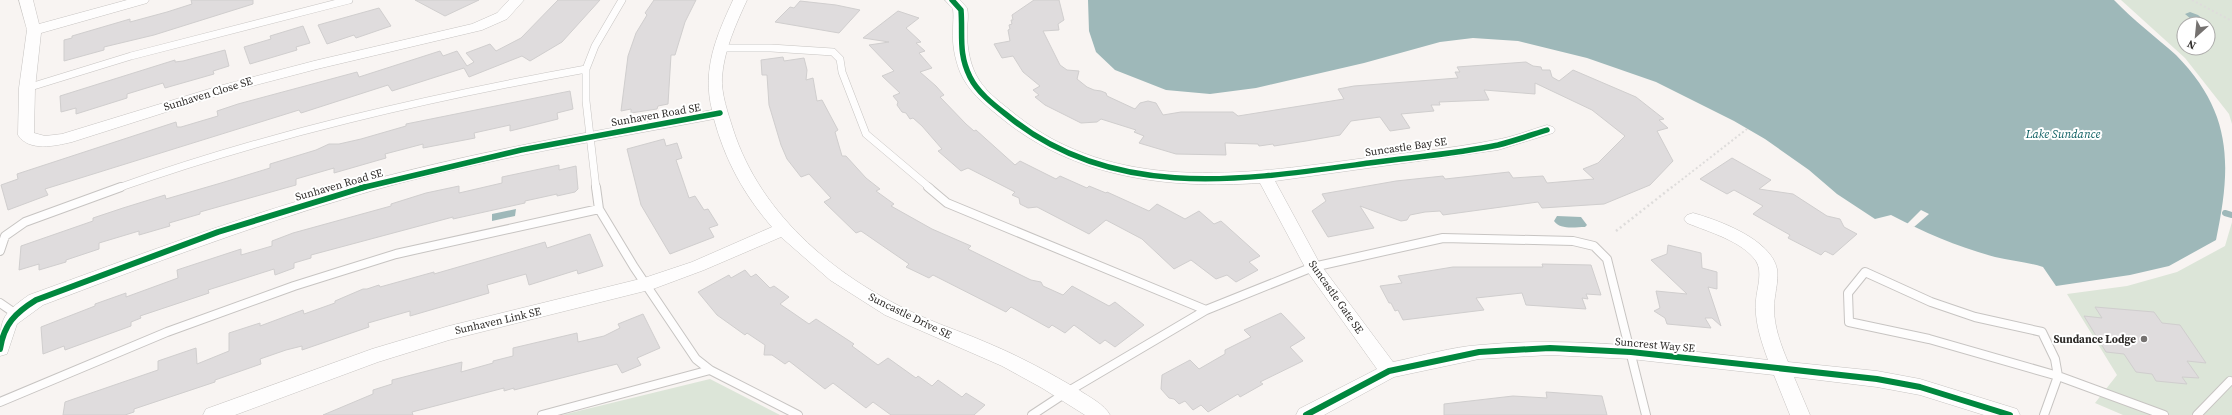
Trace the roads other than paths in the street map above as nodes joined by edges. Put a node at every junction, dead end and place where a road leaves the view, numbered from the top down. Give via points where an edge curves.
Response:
1 (26, 0) edge
2 (142, 0) edge
3 (349, 0) edge
4 (517, 0) edge
5 (622, 0) edge
6 (740, 0) edge
7 (952, 0) edge
8 (34, 30) junction
9 (722, 48) junction
10 (586, 69) junction
11 (27, 88) junction
12 (720, 113) junction
13 (1547, 130) dead end
14 (591, 136) junction
15 (1265, 177) junction
16 (599, 209) junction
17 (1693, 219) dead end
18 (783, 229) junction
19 (0, 251) edge
20 (1313, 267) junction
21 (647, 284) junction
22 (0, 303) edge
23 (1206, 310) junction
24 (16, 314) junction
25 (0, 349) edge
26 (1631, 352) junction
27 (1781, 367) junction
28 (710, 370) junction
29 (1389, 371) junction
30 (2058, 376) junction
31 (2230, 381) dead end
32 (1068, 392) junction
33 (0, 402) edge
34 (213, 415) edge
35 (542, 415) edge
36 (798, 415) edge
37 (1032, 415) edge
38 (1100, 415) edge
39 (1306, 415) edge
40 (1646, 415) edge
41 (1800, 415) edge
42 (2010, 415) edge
43 (2044, 415) edge
44 (2164, 415) edge
45 (2197, 415) edge

1 - 8 street, Sunhaven Close SE
2 - 8 street
3 - 11 lane via 131,56
4 - 11 street, Sunhaven Close SE via 502,16 477,27 262,79 57,140 40,141 26,135
5 - 10 lane via 595,46
6 - 9 street, Suncastle Drive SE via 728,26
7 - 15 street, Suncastle Bay SE via 960,8 961,52 971,80 1010,119 1043,141 1098,163 1156,176 1211,180
8 - 11 street, Sunhaven Close SE
9 - 12 street, Suncastle Drive SE via 715,79
9 - 23 lane via 833,52 840,59 842,72 866,134 947,203
10 - 14 lane via 586,101
10 - 19 lane via 492,85 430,99 210,158 117,188 30,221 6,235
12 - 14 street, Sunhaven Road SE
12 - 18 street, Suncastle Drive SE via 741,171 752,190
13 - 15 street, Suncastle Bay SE via 1498,144
14 - 16 lane
14 - 24 street, Sunhaven Road SE via 435,169 283,212 183,244 69,286 36,300
15 - 20 street, Suncastle Gate SE
16 - 21 lane
16 - 33 lane via 396,254 294,286 168,332
17 - 27 street via 1753,248 1763,257 1769,268 1765,314
18 - 21 street, Sunhaven Link SE via 698,266
18 - 32 street, Suncastle Drive SE via 831,271 880,303 929,328 994,354
20 - 23 lane
20 - 26 lane via 1443,238 1573,241 1594,246 1607,259
20 - 29 street, Suncastle Gate SE
21 - 28 lane via 696,359
21 - 34 street, Sunhaven Link SE via 442,335 357,361
22 - 24 lane
23 - 32 lane
24 - 25 street, Sunhaven Road SE via 2,330
26 - 27 street, Suncrest Way SE
26 - 29 street, Suncrest Way SE via 1563,348 1510,349 1448,357
26 - 40 lane
27 - 41 street
27 - 42 street, Suncrest Way SE via 1920,387
28 - 35 lane
28 - 36 lane
29 - 39 street, Suncrest Way SE
30 - 30 lane via 2055,357 2042,332 1976,317 1931,302 1865,272 1848,293 1849,322 1929,340
30 - 43 lane
30 - 44 lane
31 - 45 lane
32 - 37 lane
32 - 38 street, Suncastle Drive SE

